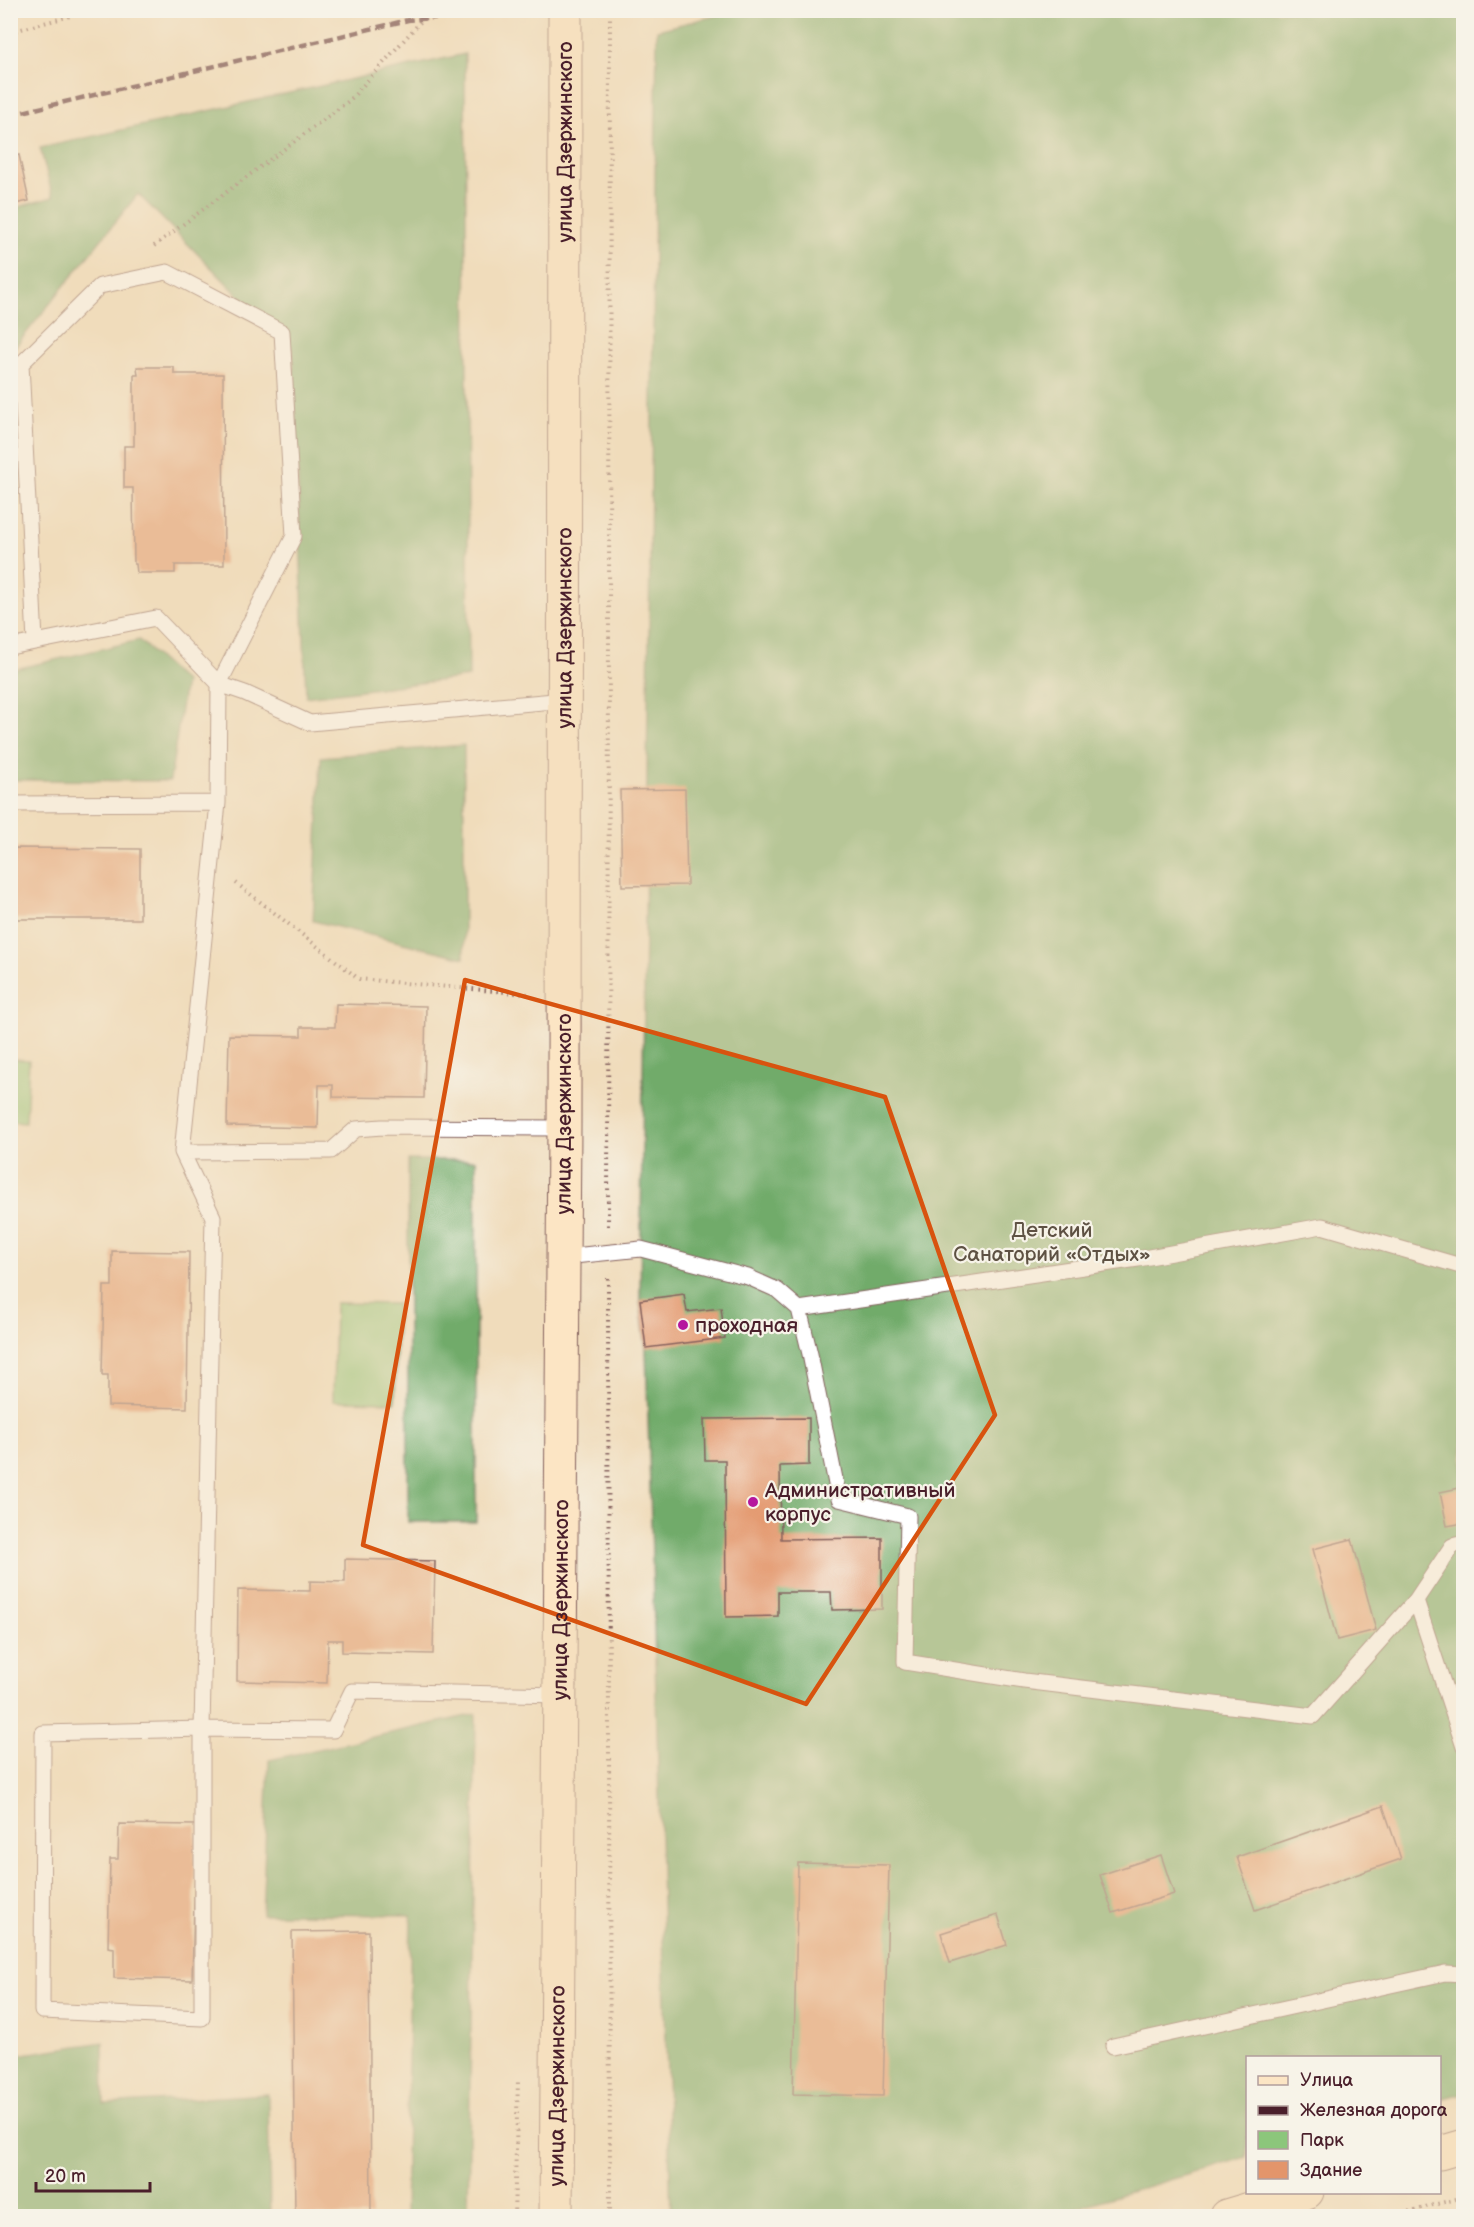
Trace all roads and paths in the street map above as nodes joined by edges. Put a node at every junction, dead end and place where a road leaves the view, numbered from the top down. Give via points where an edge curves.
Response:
1 (93, 10) edge
2 (424, 10) edge
3 (565, 10) edge
4 (610, 10) edge
5 (10, 32) edge
6 (148, 250) dead end
7 (21, 364) junction
8 (10, 383) edge
9 (35, 641) junction
10 (10, 647) edge
11 (219, 684) junction
12 (565, 700) junction
13 (219, 803) junction
14 (10, 804) edge
15 (212, 864) junction
16 (533, 994) dead end
17 (564, 1128) junction
18 (182, 1152) junction
19 (608, 1253) junction
20 (564, 1257) junction
21 (1464, 1267) edge
22 (799, 1309) junction
23 (1464, 1543) edge
24 (1416, 1600) junction
25 (561, 1695) junction
26 (202, 1729) junction
27 (1464, 1747) edge
28 (1464, 1974) edge
29 (1113, 2046) dead end
30 (1464, 2146) edge
31 (1441, 2153) edge
32 (1304, 2194) edge
33 (1464, 2197) edge
34 (556, 2217) edge
35 (609, 2217) edge
36 (1226, 2217) edge
37 (1391, 2217) edge

1 - 5 path
2 - 6 path via 423,19 350,100
3 - 12 main road, улица Дзержинского
4 - 19 path
7 - 8 lane
7 - 9 lane
7 - 11 lane via 100,286 168,272 282,332 294,536
9 - 10 lane
9 - 11 lane via 156,618
11 - 12 lane via 310,723
11 - 13 lane
12 - 17 main road, улица Дзержинского
13 - 14 lane
13 - 15 lane
15 - 16 path via 359,979
15 - 18 lane
17 - 18 lane via 382,1127 356,1129 331,1151
17 - 20 main road, улица Дзержинского
18 - 26 lane via 213,1217
19 - 20 lane
19 - 22 lane via 641,1249 748,1276 777,1290
19 - 35 path
20 - 25 main road, улица Дзержинского
21 - 22 lane via 1322,1226 1138,1259
22 - 24 lane via 839,1499 908,1516 905,1662 1024,1681 1313,1716
23 - 24 lane via 1452,1546
24 - 27 lane
25 - 26 lane via 352,1691 333,1730
25 - 34 main road, улица Дзержинского
26 - 26 lane via 202,2018 42,2011 43,1732
28 - 29 lane via 1445,1973
30 - 31 main road
32 - 36 main road
33 - 37 path

